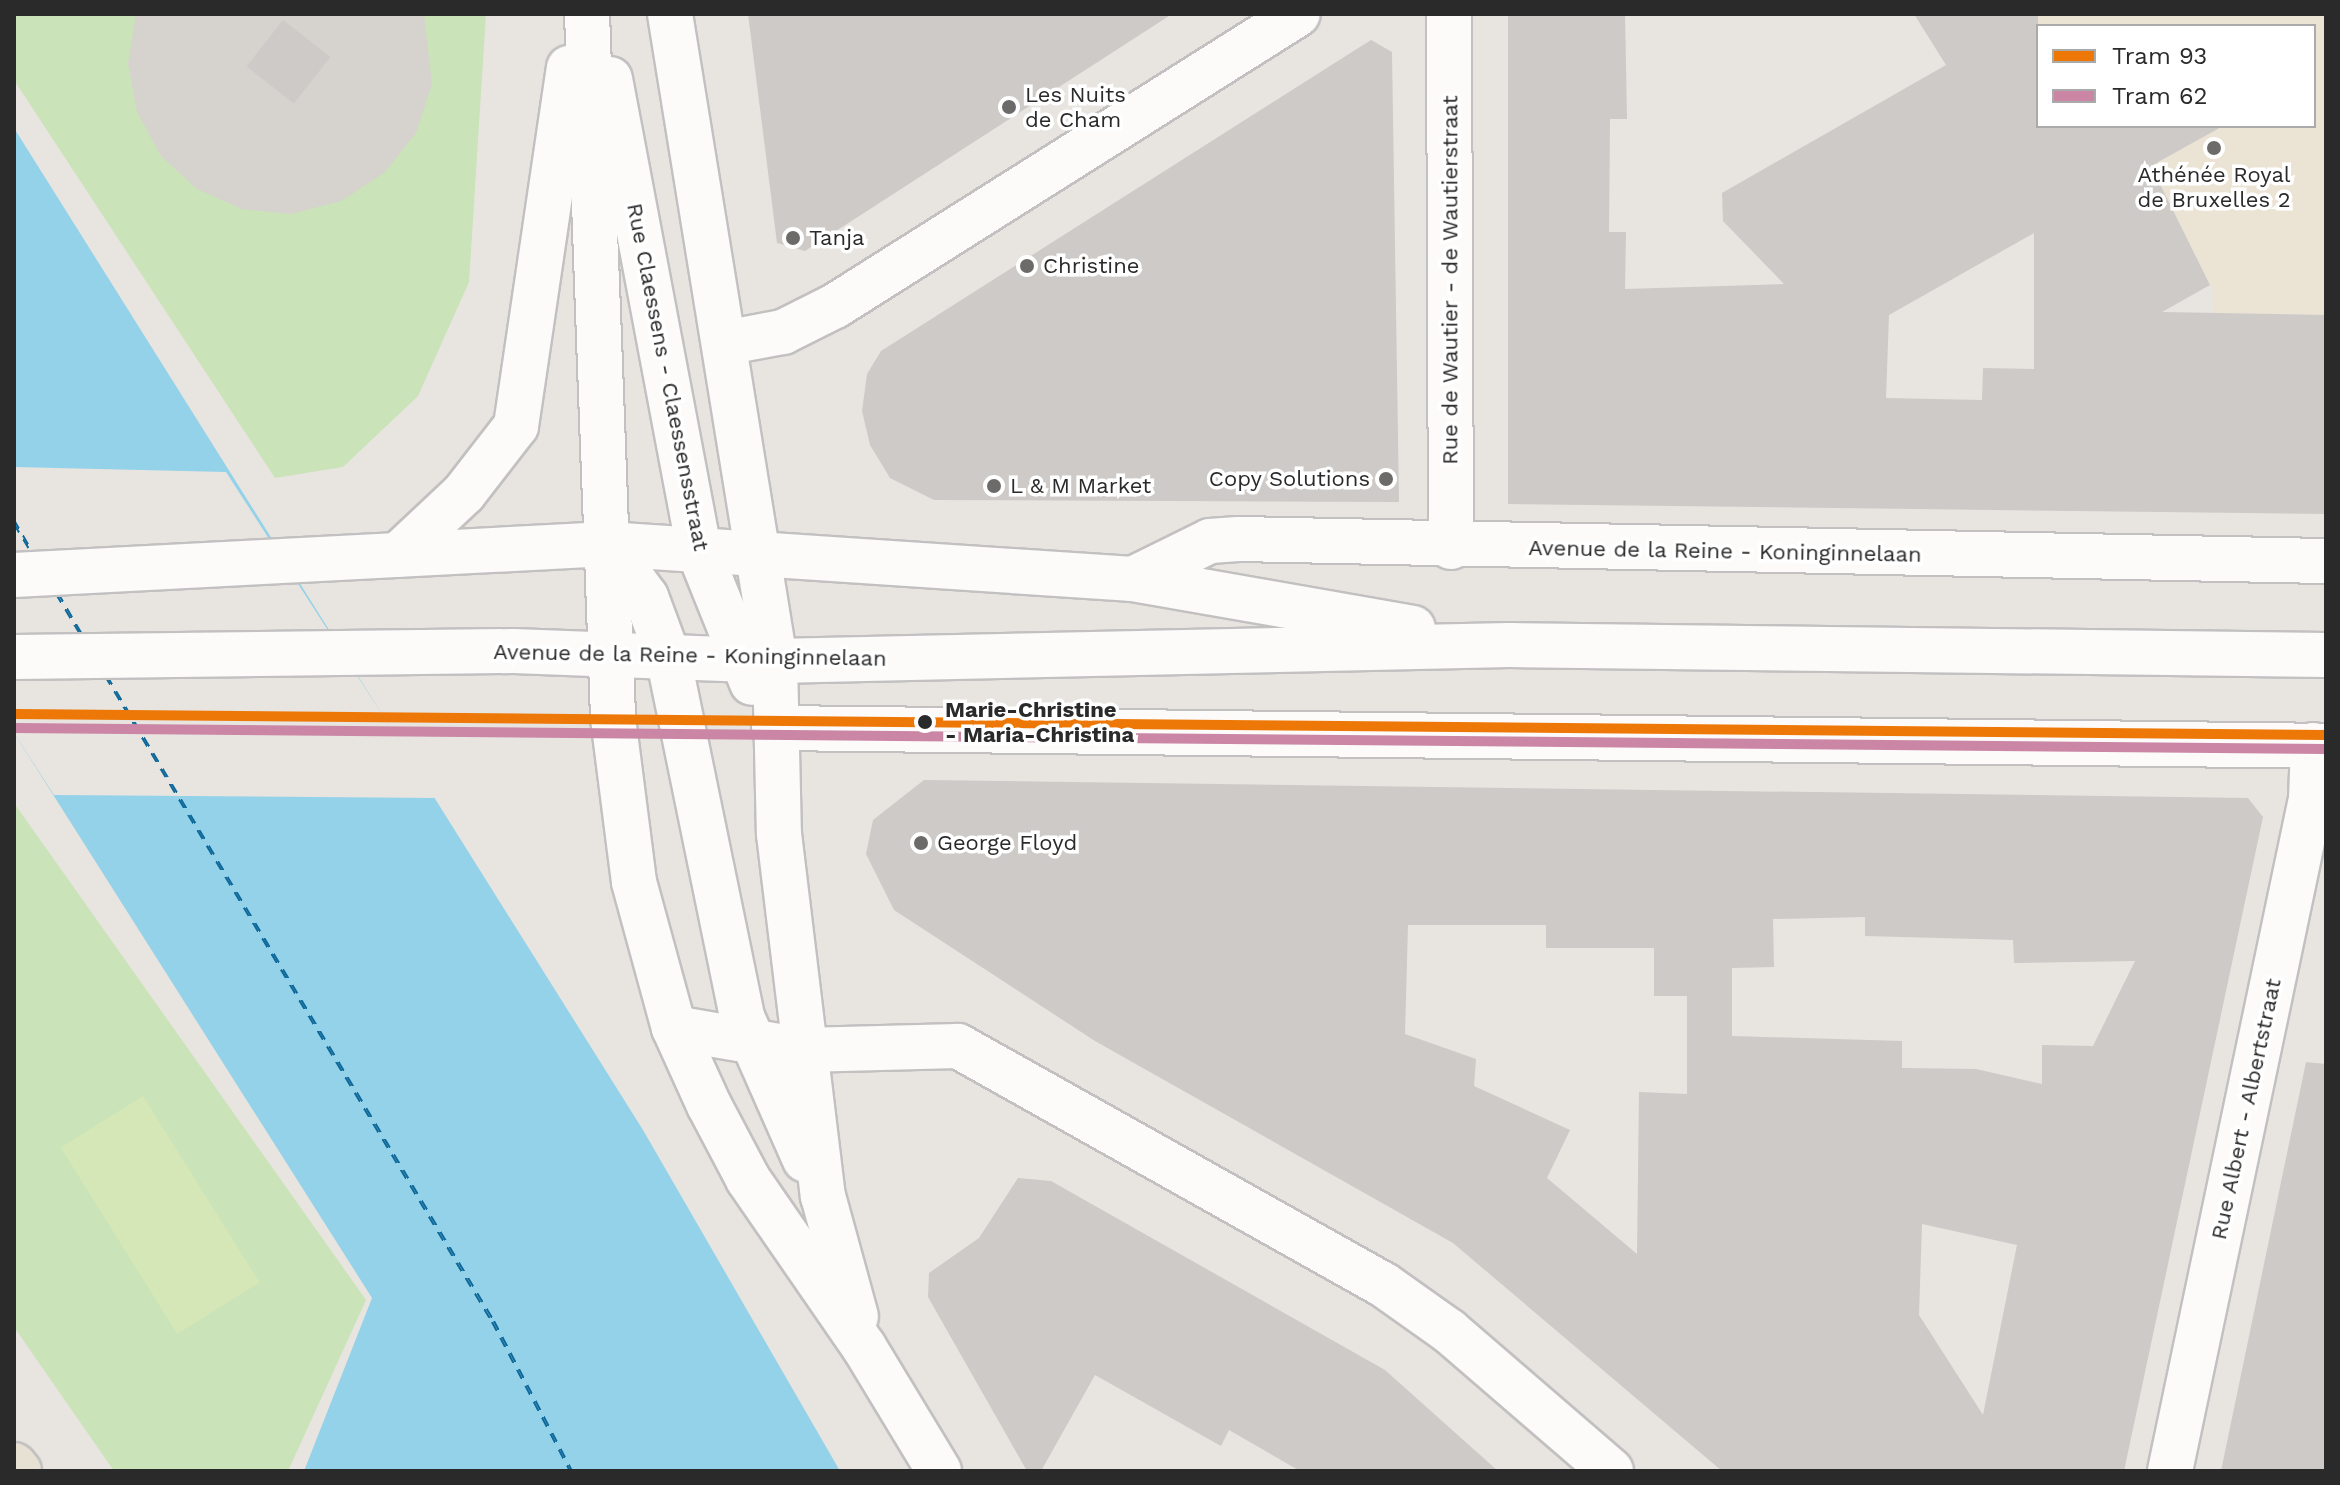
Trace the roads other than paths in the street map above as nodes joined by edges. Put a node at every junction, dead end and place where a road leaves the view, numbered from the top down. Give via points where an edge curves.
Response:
1 (576, 14) edge
2 (587, 14) edge
3 (597, 14) edge
4 (670, 14) edge
5 (1298, 14) edge
6 (1449, 14) edge
7 (724, 343) junction
8 (607, 544) junction
9 (1451, 547) junction
10 (699, 551) junction
11 (757, 554) junction
12 (398, 555) junction
13 (2326, 561) edge
14 (14, 575) edge
15 (1133, 579) junction
16 (1510, 645) junction
17 (610, 652) junction
18 (2326, 655) edge
19 (668, 656) junction
20 (14, 657) edge
21 (758, 660) junction
22 (774, 728) junction
23 (2320, 746) edge
24 (674, 1028) junction
25 (750, 1042) junction
26 (803, 1050) junction
27 (823, 1196) junction
28 (864, 1347) junction
29 (14, 1465) edge
30 (19, 1471) edge
31 (939, 1471) edge
32 (1611, 1471) edge
33 (2170, 1471) edge

1 - 12 street via 516,426 464,493
2 - 8 street, Rue Claessens - Claessensstraat
3 - 10 street, Rue Claessens - Claessensstraat
4 - 7 street
5 - 7 street via 835,306 783,332
6 - 9 street, Rue de Wautier - de Wautierstraat
7 - 11 street
8 - 10 street, Avenue de la Reine - Koninginnelaan
8 - 12 street, Avenue de la Reine - Koninginnelaan
8 - 17 street, Rue Claessens - Claessensstraat
8 - 19 street via 646,597
9 - 13 street, Avenue de la Reine - Koninginnelaan
9 - 15 street, Avenue de la Reine - Koninginnelaan via 1210,541
10 - 11 street, Avenue de la Reine - Koninginnelaan
10 - 21 street, Rue Claessens - Claessensstraat
11 - 15 street, Avenue de la Reine - Koninginnelaan
11 - 21 street
12 - 14 street, Avenue de la Reine - Koninginnelaan
15 - 16 street, Avenue de la Reine - Koninginnelaan
16 - 18 street, Avenue de la Reine - Koninginnelaan
16 - 21 street, Avenue de la Reine - Koninginnelaan
17 - 19 street, Avenue de la Reine - Koninginnelaan
17 - 20 street, Avenue de la Reine - Koninginnelaan
17 - 24 street, Rue Claessens - Claessensstraat via 634,882
19 - 21 street, Avenue de la Reine - Koninginnelaan
19 - 25 street
21 - 22 street, Rue Claessens - Claessensstraat
22 - 23 street
22 - 26 street
23 - 33 street, Rue Albert - Albertstraat
24 - 25 street
24 - 28 street, Rue Claessens - Claessensstraat via 748,1179
25 - 26 street
25 - 27 street
26 - 27 street
26 - 32 street via 958,1046 1384,1285 1449,1331
27 - 28 street
28 - 31 street
29 - 30 main road

